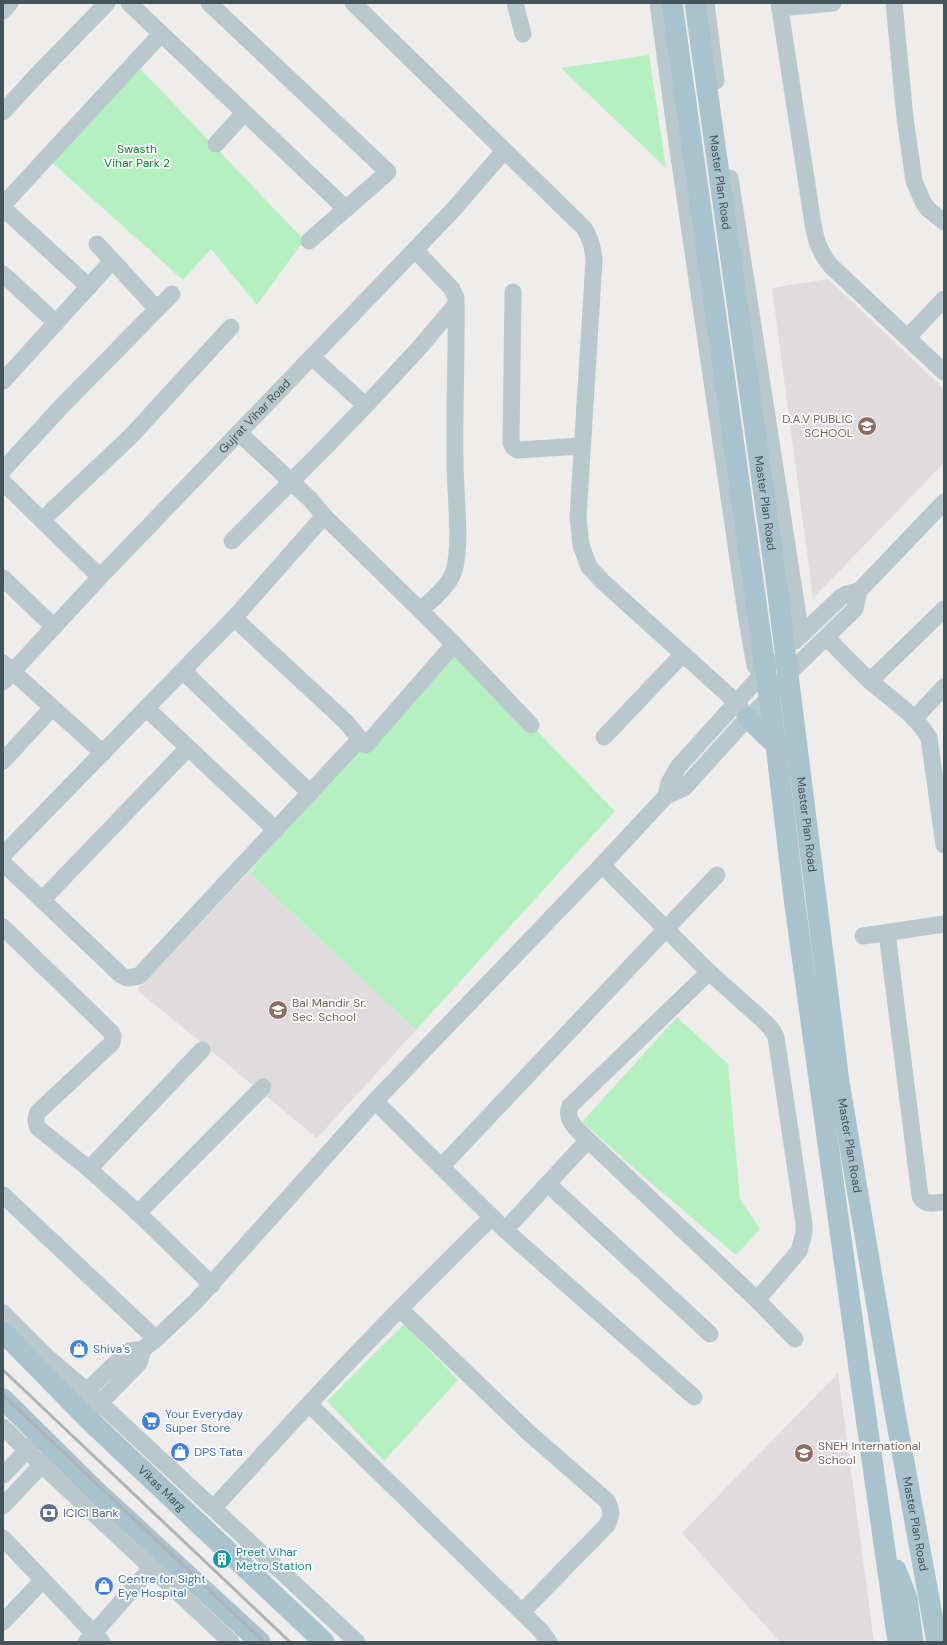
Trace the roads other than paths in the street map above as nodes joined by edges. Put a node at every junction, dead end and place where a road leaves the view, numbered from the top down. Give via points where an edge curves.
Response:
1 (10, 3) edge
2 (107, 3) edge
3 (129, 3) edge
4 (209, 3) edge
5 (353, 3) edge
6 (658, 3) edge
7 (672, 3) edge
8 (695, 3) edge
9 (706, 3) edge
10 (833, 3) edge
11 (894, 3) edge
12 (520, 4) edge
13 (780, 6) edge
14 (3, 10) edge
15 (161, 34) junction
16 (523, 34) dead end
17 (3, 112) edge
18 (244, 113) junction
19 (216, 144) dead end
20 (504, 151) junction
21 (3, 207) edge
22 (346, 209) junction
23 (944, 222) edge
24 (309, 241) dead end
25 (97, 244) dead end
26 (415, 250) junction
27 (112, 261) junction
28 (3, 274) edge
29 (89, 287) junction
30 (513, 292) dead end
31 (172, 294) dead end
32 (944, 299) edge
33 (456, 305) junction
34 (157, 309) junction
35 (56, 323) junction
36 (231, 327) dead end
37 (908, 337) junction
38 (312, 357) junction
39 (944, 372) edge
40 (3, 381) edge
41 (365, 405) junction
42 (240, 433) junction
43 (582, 446) junction
44 (3, 470) edge
45 (3, 482) edge
46 (292, 482) junction
47 (944, 502) edge
48 (324, 516) junction
49 (42, 520) junction
50 (232, 541) dead end
51 (100, 577) junction
52 (3, 578) edge
53 (859, 591) junction
54 (944, 609) edge
55 (420, 610) junction
56 (234, 618) junction
57 (54, 627) junction
58 (801, 635) junction
59 (827, 638) junction
60 (455, 645) junction
61 (784, 651) junction
62 (683, 654) junction
63 (183, 671) junction
64 (6, 672) edge
65 (761, 674) junction
66 (788, 676) junction
67 (870, 681) junction
68 (944, 687) edge
69 (769, 698) junction
70 (52, 708) junction
71 (146, 708) junction
72 (742, 710) junction
73 (914, 719) junction
74 (531, 725) dead end
75 (604, 737) dead end
76 (360, 739) junction
77 (776, 745) junction
78 (188, 748) junction
79 (103, 753) junction
80 (3, 761) edge
81 (310, 793) junction
82 (276, 830) junction
83 (944, 845) edge
84 (3, 855) edge
85 (3, 863) edge
86 (602, 865) junction
87 (717, 875) dead end
88 (42, 900) junction
89 (944, 924) edge
90 (3, 927) edge
91 (666, 930) junction
92 (887, 933) junction
93 (863, 936) dead end
94 (709, 972) junction
95 (202, 1050) dead end
96 (263, 1087) dead end
97 (375, 1101) junction
98 (588, 1140) junction
99 (442, 1167) junction
100 (89, 1169) junction
101 (548, 1184) junction
102 (3, 1195) edge
103 (944, 1202) edge
104 (138, 1213) junction
105 (492, 1217) junction
106 (505, 1230) junction
107 (212, 1285) junction
108 (757, 1300) junction
109 (400, 1309) junction
110 (3, 1313) edge
111 (3, 1332) edge
112 (710, 1334) dead end
113 (795, 1339) dead end
114 (150, 1344) junction
115 (694, 1397) dead end
116 (3, 1399) edge
117 (86, 1404) junction
118 (309, 1404) junction
119 (3, 1427) edge
120 (41, 1451) junction
121 (3, 1475) edge
122 (217, 1504) dead end
123 (3, 1506) edge
124 (3, 1538) edge
125 (883, 1540) junction
126 (152, 1567) junction
127 (43, 1580) junction
128 (522, 1612) junction
129 (3, 1622) edge
130 (94, 1639) edge
131 (231, 1642) edge
132 (260, 1642) edge
133 (324, 1642) edge
134 (357, 1642) edge
135 (549, 1642) edge
136 (898, 1642) edge
137 (913, 1642) edge
138 (936, 1642) edge

1 - 14 street
2 - 17 street
3 - 15 street
4 - 22 street via 388,172
5 - 20 street
6 - 65 street via 747,620
7 - 65 main road, Master Plan Road
8 - 61 main road, Master Plan Road
9 - 58 street via 726,157
10 - 13 street
11 - 23 street via 914,181 928,209
12 - 16 street
13 - 37 street via 816,242 822,256 831,266
15 - 18 street
15 - 21 street
18 - 19 street
18 - 22 street
20 - 26 street, Gujrat Vihar Road
20 - 43 street via 584,228 594,249
21 - 29 street
22 - 24 street
25 - 27 street
26 - 33 street via 452,289
26 - 38 street, Gujrat Vihar Road
27 - 29 street
27 - 34 street
28 - 35 street
29 - 35 street
30 - 43 street via 511,443 517,450
31 - 34 street
32 - 37 street
33 - 41 street via 407,362
33 - 55 street via 456,561 449,582
34 - 44 street
35 - 40 street
36 - 49 street via 131,436
37 - 39 street
38 - 41 street
38 - 42 street, Gujrat Vihar Road
41 - 46 street
42 - 46 street
42 - 51 street, Gujrat Vihar Road
43 - 62 street via 578,517 581,545 589,567
45 - 49 street
46 - 48 street
46 - 50 street
47 - 53 street
48 - 55 street
48 - 56 street
49 - 51 street
51 - 57 street, Gujrat Vihar Road
52 - 57 street
53 - 58 street via 840,597
53 - 59 street via 855,609
54 - 67 street
55 - 60 street
56 - 63 street
56 - 76 street via 346,722
57 - 64 street, Gujrat Vihar Road
58 - 61 street
59 - 66 street
59 - 67 street
60 - 74 street
60 - 76 street via 366,745
61 - 65 street
61 - 66 main road, Master Plan Road
62 - 72 street
62 - 75 street
63 - 71 street
63 - 81 street
64 - 70 street
65 - 69 main road, Master Plan Road
65 - 72 street
66 - 69 street
66 - 138 main road, Master Plan Road via 839,1082
67 - 73 street
68 - 73 street
69 - 72 street
69 - 77 main road, Master Plan Road
70 - 79 street
70 - 80 street
71 - 78 street
71 - 79 street
72 - 77 main road
72 - 86 street via 684,788 666,796
73 - 83 street via 930,738
76 - 81 street
77 - 125 main road, Master Plan Road via 794,898
78 - 82 street
78 - 88 street
79 - 84 street
81 - 82 street
82 - 88 street via 139,976 134,978 121,975
85 - 88 street
86 - 91 street
86 - 97 street
87 - 91 street
89 - 92 street
90 - 100 street via 113,1036 112,1043 36,1116 38,1128
91 - 94 street
91 - 99 street
92 - 93 street
92 - 103 street via 920,1196 925,1202
94 - 98 street via 570,1106 570,1122
94 - 108 street via 772,1030 780,1058 804,1234 799,1252
95 - 100 street
96 - 104 street
97 - 99 street
97 - 107 street
98 - 101 street
98 - 108 street
99 - 105 street
100 - 104 street
101 - 106 street
101 - 112 street
102 - 114 street
104 - 107 street
105 - 106 street
105 - 109 street
106 - 115 street
107 - 114 street
108 - 113 street
109 - 118 street
109 - 128 street via 529,1433 607,1500 611,1508 611,1517 607,1525
110 - 117 street via 48,1357
111 - 117 main road, Vikas Marg
114 - 117 street via 128,1351
116 - 120 main road
117 - 133 main road, Vikas Marg
117 - 134 street
118 - 122 street
118 - 128 street
119 - 120 street
120 - 121 street
120 - 123 street
120 - 126 street
120 - 132 main road
124 - 127 street
125 - 136 main road, Master Plan Road
125 - 137 main road via 907,1598
126 - 130 street
126 - 131 street
127 - 129 street
127 - 130 street
128 - 135 street

